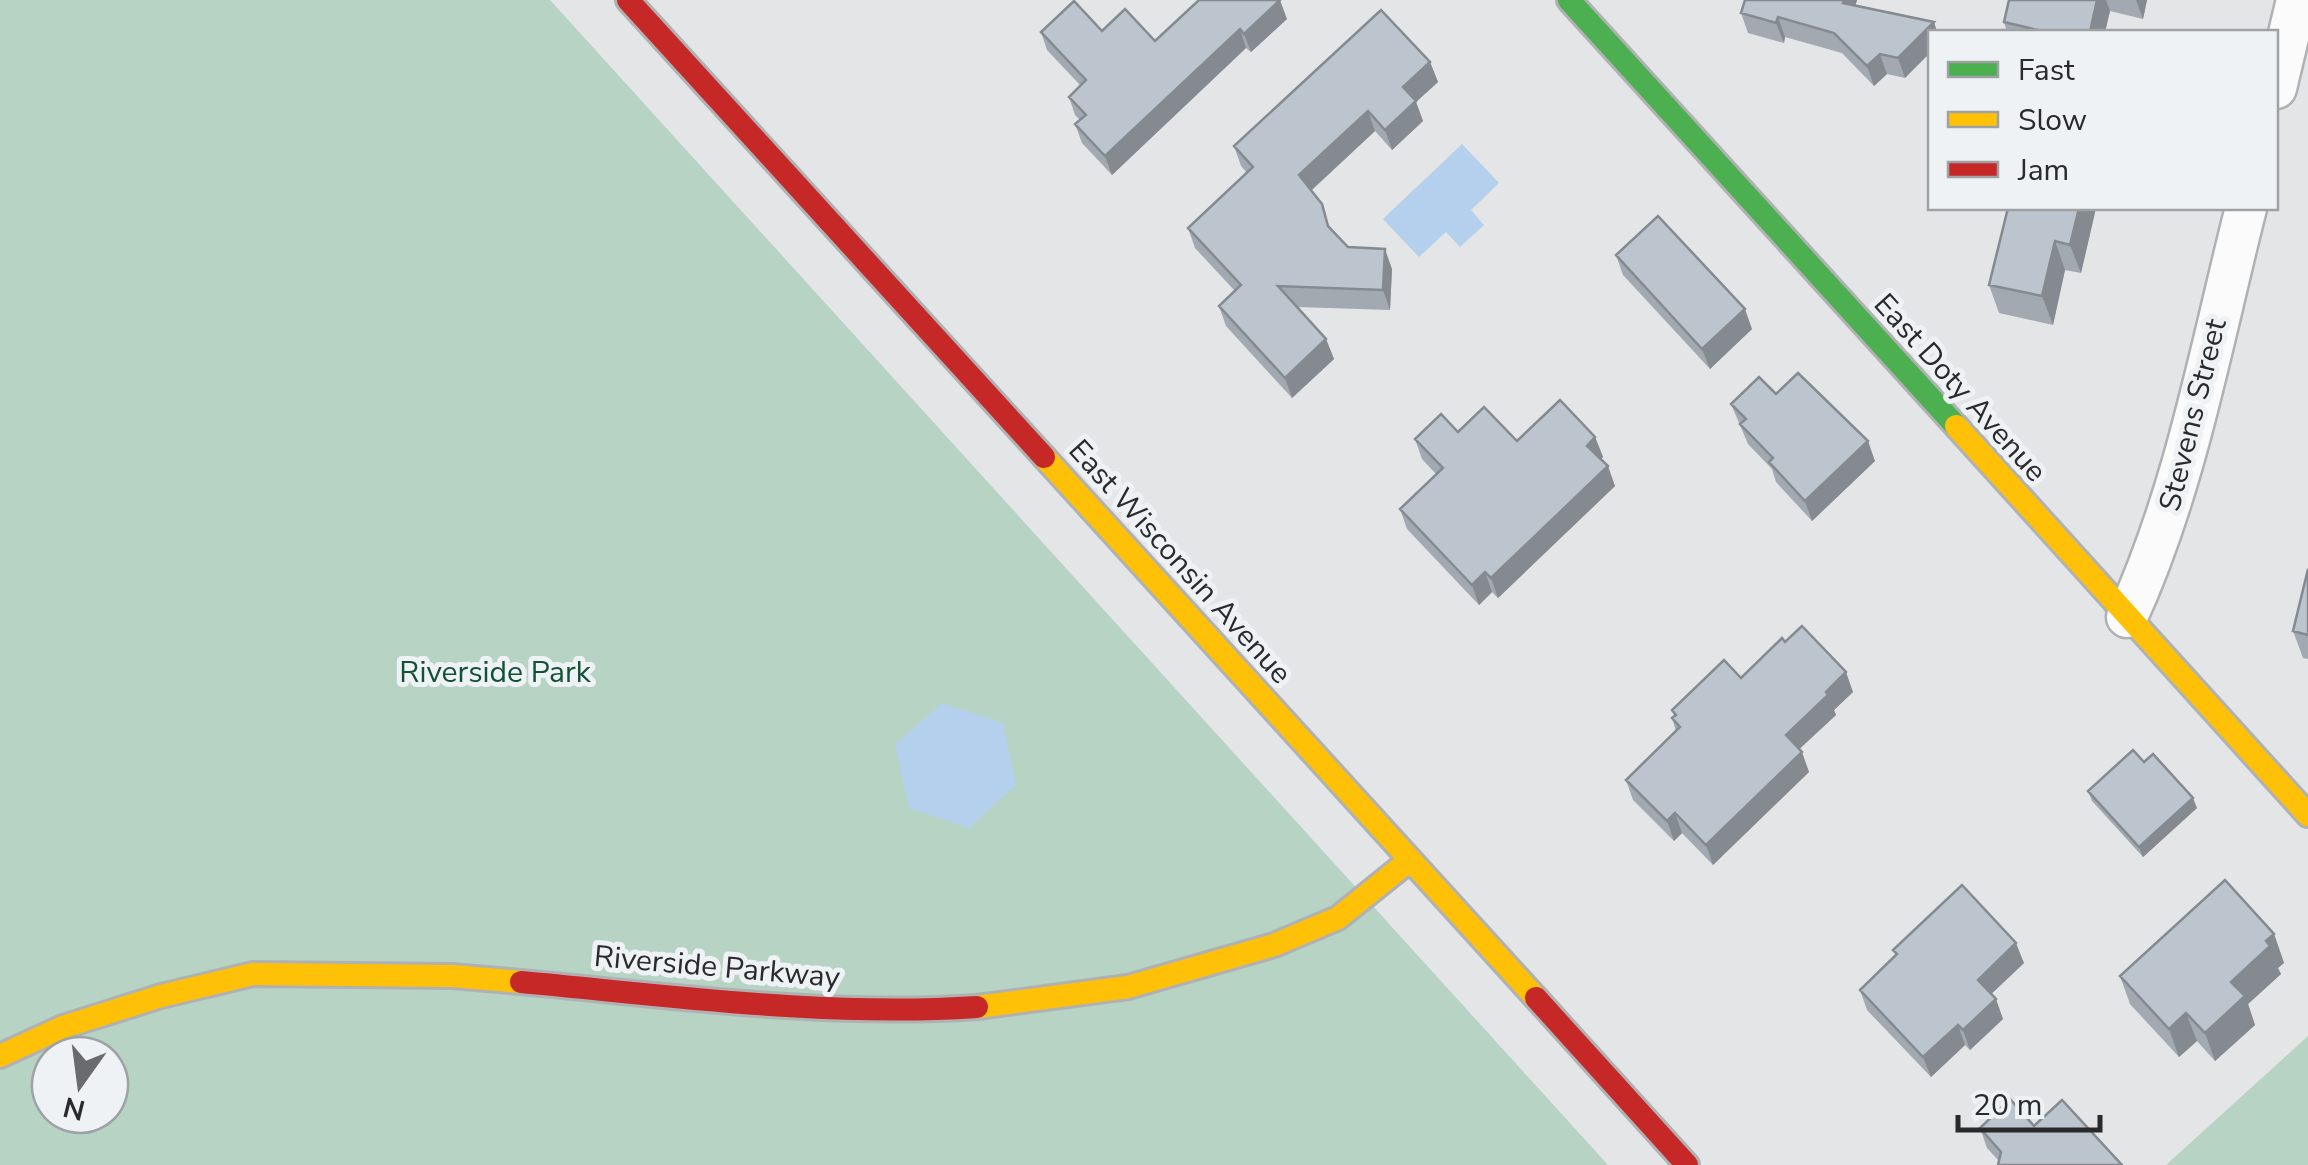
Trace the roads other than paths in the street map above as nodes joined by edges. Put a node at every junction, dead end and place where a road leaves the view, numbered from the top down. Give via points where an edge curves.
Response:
1 (628, 0) edge
2 (2298, 0) edge
3 (1590, 9) edge
4 (2278, 80) edge
5 (2245, 210) edge
6 (2127, 617) junction
7 (2308, 815) edge
8 (1410, 860) junction
9 (0, 1056) edge
10 (1687, 1165) edge

1 - 8 street, East Wisconsin Avenue
2 - 4 street
3 - 6 street, East Doty Avenue
5 - 6 street, Stevens Street via 2172,501
6 - 7 street, East Doty Avenue
8 - 9 street, Riverside Parkway via 1338,918 1274,946 1128,987 1015,1005 853,1010 452,976 254,974 63,1027
8 - 10 street, East Wisconsin Avenue

